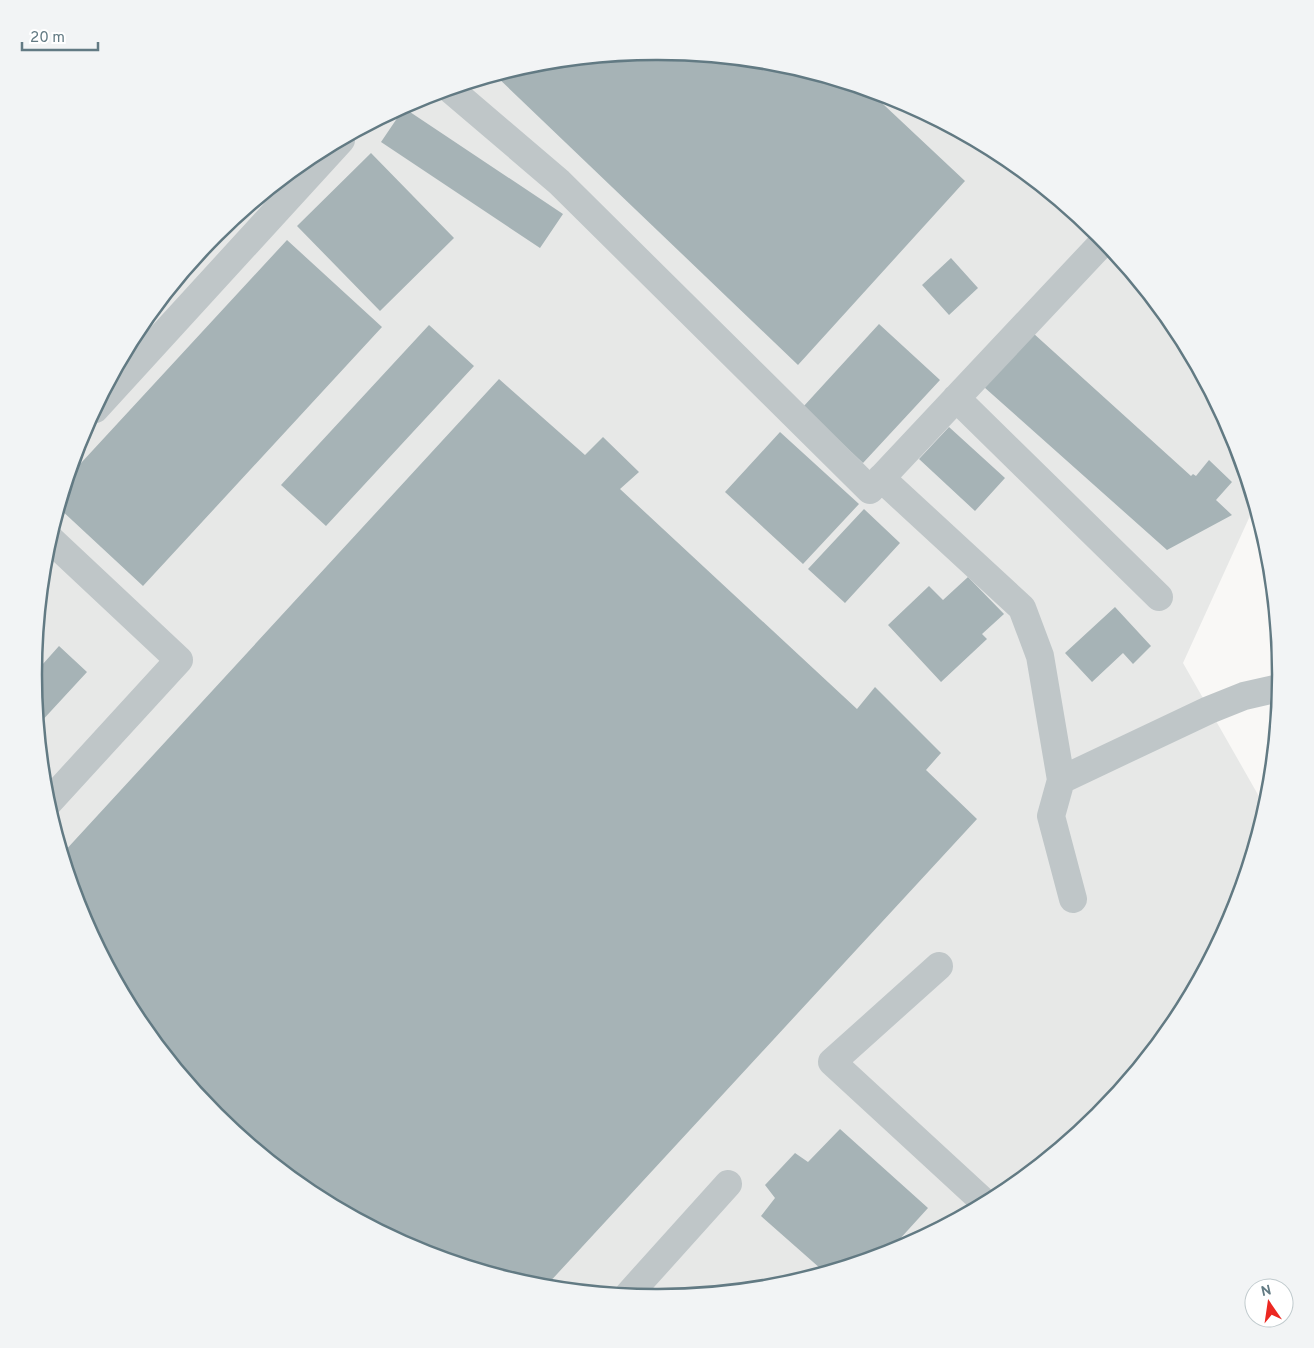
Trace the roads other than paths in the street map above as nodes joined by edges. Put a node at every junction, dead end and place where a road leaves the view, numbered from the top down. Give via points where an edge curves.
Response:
1 (456, 93) edge
2 (325, 157) edge
3 (1099, 247) edge
4 (113, 390) edge
5 (956, 398) junction
6 (881, 478) junction
7 (56, 545) edge
8 (1159, 597) dead end
9 (1271, 690) edge
10 (1061, 780) junction
11 (54, 795) edge
12 (1073, 899) dead end
13 (939, 966) dead end
14 (728, 1184) dead end
15 (979, 1197) edge
16 (635, 1288) edge

1 - 6 lane via 560,182 870,490
2 - 4 lane
3 - 5 lane
5 - 6 lane
5 - 8 lane
6 - 10 lane via 1022,608 1040,656
7 - 11 lane via 179,660
9 - 10 lane via 1209,710
10 - 12 lane via 1051,816
13 - 15 lane via 832,1062
14 - 16 lane

